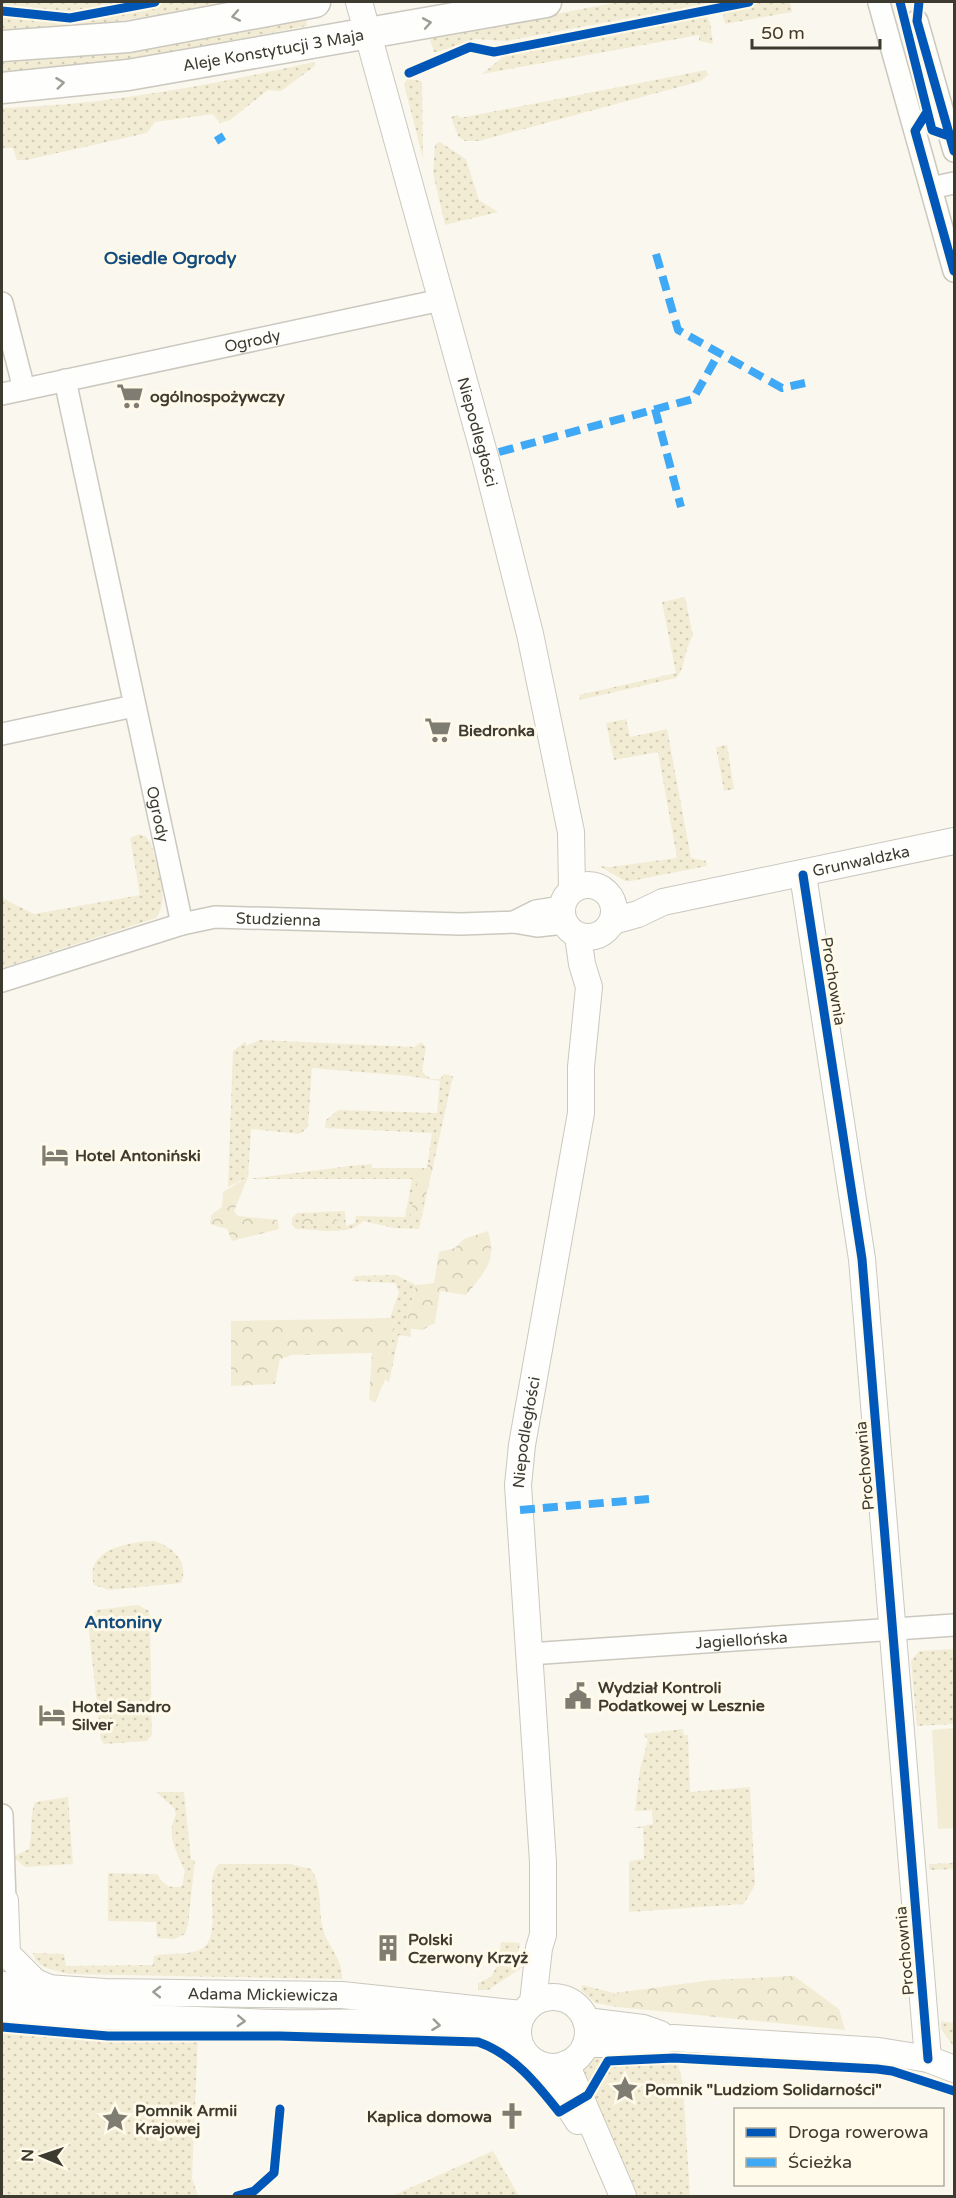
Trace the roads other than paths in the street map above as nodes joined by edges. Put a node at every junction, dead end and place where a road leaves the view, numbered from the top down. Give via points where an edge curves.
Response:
1 (315, 2) edge
2 (359, 2) edge
3 (546, 2) edge
4 (879, 3) dead end
5 (917, 21) dead end
6 (369, 34) junction
7 (2, 46) edge
8 (2, 88) edge
9 (954, 151) edge
10 (954, 183) edge
11 (931, 188) junction
12 (954, 271) edge
13 (441, 300) junction
14 (2, 303) edge
15 (65, 380) junction
16 (24, 389) junction
17 (2, 394) edge
18 (134, 706) junction
19 (2, 734) edge
20 (954, 842) edge
21 (803, 874) junction
22 (586, 911) junction
23 (182, 924) junction
24 (2, 981) edge
25 (954, 1624) edge
26 (892, 1628) junction
27 (529, 1654) junction
28 (2, 1815) edge
29 (6, 1901) joint
30 (4, 1957) edge
31 (2, 1985) edge
32 (50, 1988) junction
33 (537, 2004) junction
34 (2, 2010) edge
35 (586, 2032) junction
36 (519, 2044) junction
37 (928, 2059) junction
38 (555, 2065) junction
39 (954, 2069) edge
40 (623, 2196) edge

1 -> 7 main road via 128,37
2 - 6 street, Niepodległości
6 -> 3 main road, Aleje Konstytucji 3 Maja
4 - 11 street
5 - 9 street
8 -> 6 main road, Aleje Konstytucji 3 Maja via 128,75
6 - 13 street, Niepodległości
10 - 11 street
11 - 12 street
13 - 15 street, Ogrody
13 - 22 street, Niepodległości via 515,572
14 - 16 street
15 - 16 street, Ogrody
15 - 18 street, Ogrody
16 - 17 street, Ogrody
18 - 19 street
18 - 23 street, Ogrody
20 - 21 street, Grunwaldzka
21 - 22 street, Grunwaldzka via 663,902
21 - 26 street, Prochownia via 862,1259
22 - 23 street, Studzienna via 537,926 514,922 238,917
22 - 27 street, Niepodległości via 582,964 589,987 581,1113 518,1485
23 - 24 street, Studzienna
25 - 26 street, Jagiellońska
26 - 27 street, Jagiellońska
26 - 37 street, Prochownia
27 - 33 street, Niepodległości via 543,1862 543,1935 550,1949
28 - 29 street
29 - 30 street
30 - 32 street via 35,1982
31 - 32 street, Adama Mickiewicza
33 -> 32 street, Adama Mickiewicza
33 - 35 street via 575,2004
33 - 36 street via 517,2034
34 -> 36 street, Adama Mickiewicza via 280,2023 412,2022 504,2035
35 - 37 street via 643,2028 673,2038 879,2051
35 - 38 street via 581,2052
36 - 38 street via 533,2061
37 - 39 street
38 - 40 street via 567,2106 604,2156

